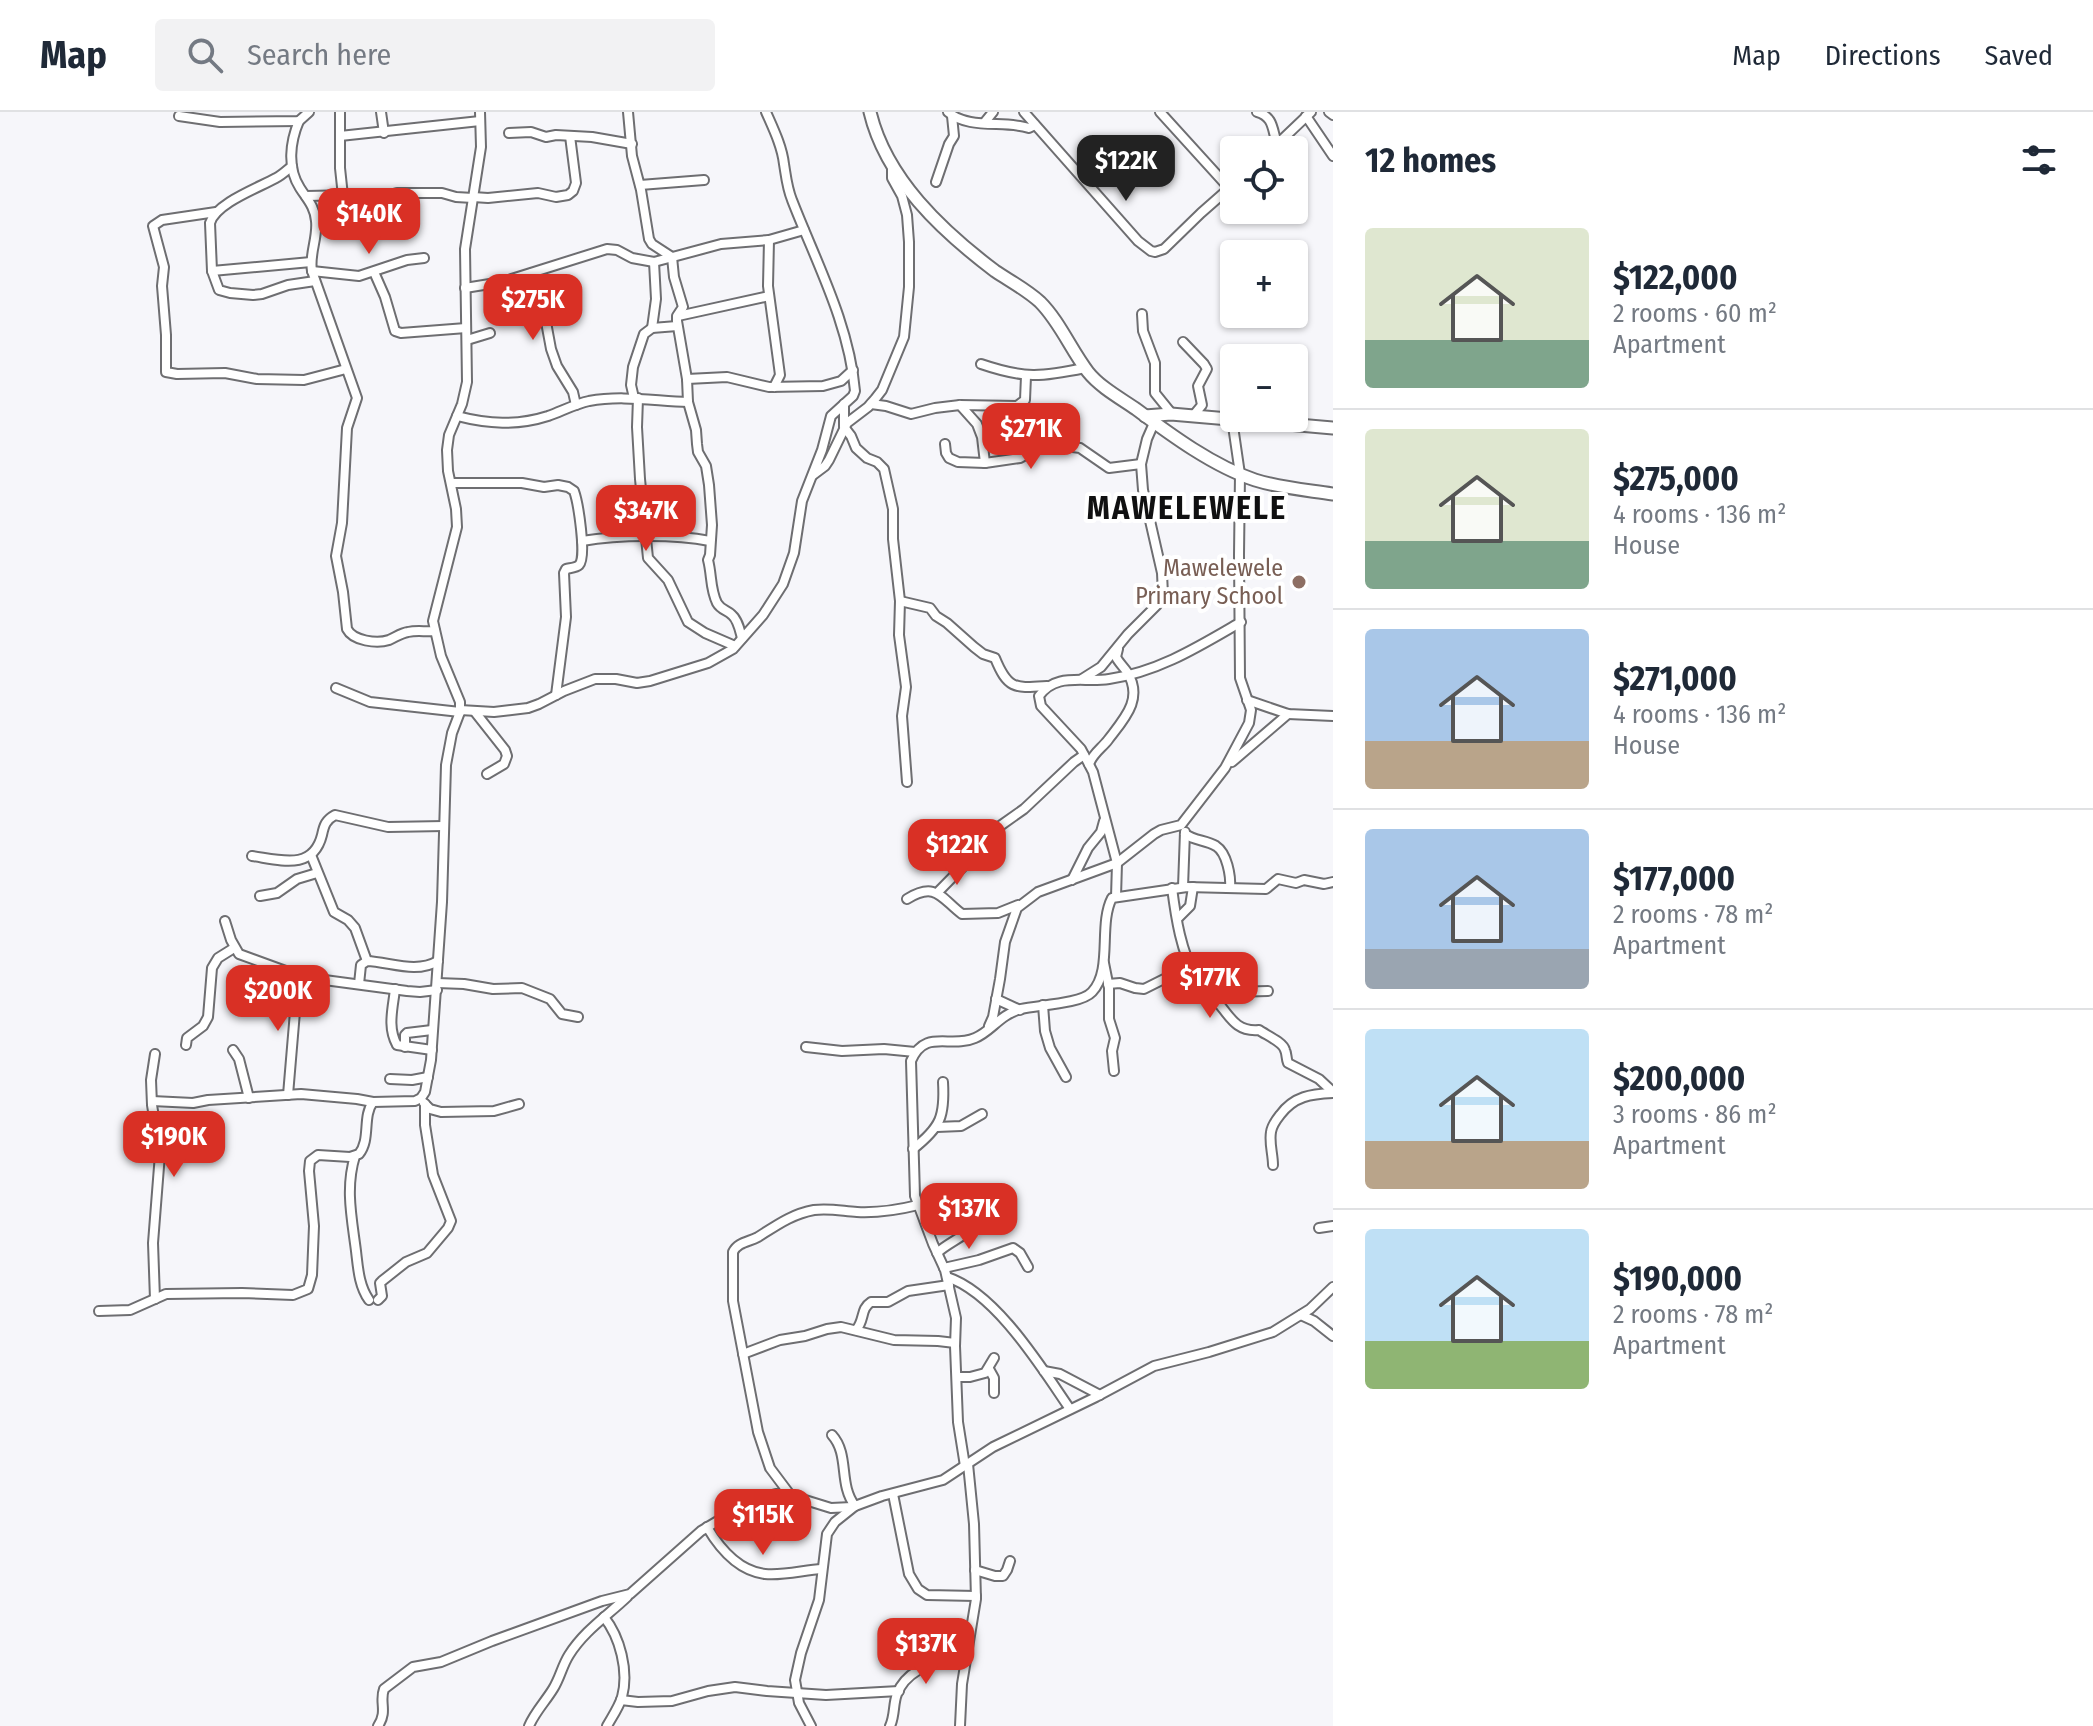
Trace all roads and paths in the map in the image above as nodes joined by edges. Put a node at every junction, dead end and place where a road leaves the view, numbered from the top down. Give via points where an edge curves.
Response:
1 (309, 112) edge
2 (340, 112) edge
3 (381, 112) edge
4 (628, 112) edge
5 (766, 112) edge
6 (870, 112) edge
7 (993, 112) edge
8 (1024, 112) edge
9 (1160, 112) edge
10 (1257, 112) edge
11 (1308, 114) edge
12 (954, 115) edge
13 (179, 116) dead end
14 (480, 116) edge
15 (296, 118) edge
16 (984, 123) junction
17 (1035, 125) junction
18 (384, 133) junction
19 (509, 133) dead end
20 (340, 136) junction
21 (570, 136) junction
22 (1272, 136) edge
23 (1285, 136) edge
24 (632, 144) junction
25 (1333, 156) edge
26 (892, 165) junction
27 (292, 166) junction
28 (1220, 174) edge
29 (704, 180) dead end
30 (936, 182) dead end
31 (640, 185) junction
32 (306, 196) junction
33 (343, 196) junction
34 (1220, 196) edge
35 (473, 197) junction
36 (216, 212) junction
37 (804, 230) junction
38 (769, 240) junction
39 (672, 257) junction
40 (424, 258) dead end
41 (654, 262) junction
42 (311, 267) junction
43 (212, 271) junction
44 (374, 272) junction
45 (532, 273) junction
46 (315, 281) junction
47 (465, 288) junction
48 (769, 296) junction
49 (1142, 314) dead end
50 (677, 321) junction
51 (466, 328) junction
52 (652, 328) junction
53 (490, 333) dead end
54 (467, 340) junction
55 (1183, 342) dead end
56 (981, 364) dead end
57 (1085, 368) junction
58 (346, 369) junction
59 (853, 370) junction
60 (1026, 376) junction
61 (687, 379) junction
62 (774, 387) junction
63 (636, 398) junction
64 (688, 402) junction
65 (844, 404) junction
66 (871, 404) junction
67 (576, 405) junction
68 (960, 405) junction
69 (1172, 414) junction
70 (457, 416) junction
71 (1193, 416) junction
72 (1220, 418) edge
73 (1149, 419) junction
74 (1308, 426) edge
75 (844, 427) junction
76 (1333, 428) edge
77 (1234, 432) edge
78 (945, 444) dead end
79 (985, 463) junction
80 (1141, 464) junction
81 (1240, 474) junction
82 (812, 475) junction
83 (451, 483) junction
84 (1333, 494) edge
85 (646, 537) junction
86 (582, 541) junction
87 (710, 541) junction
88 (900, 601) junction
89 (1241, 622) junction
90 (435, 631) junction
91 (742, 638) junction
92 (735, 646) junction
93 (1118, 648) junction
94 (1129, 674) junction
95 (1082, 679) junction
96 (1049, 686) junction
97 (336, 688) dead end
98 (556, 695) junction
99 (1247, 700) junction
100 (460, 711) junction
101 (474, 711) junction
102 (1288, 714) junction
103 (1333, 716) edge
104 (1086, 760) junction
105 (1225, 768) junction
106 (487, 774) dead end
107 (907, 782) dead end
108 (1105, 816) junction
109 (1186, 821) junction
110 (444, 826) junction
111 (1185, 834) junction
112 (311, 855) junction
113 (252, 856) dead end
114 (1117, 863) junction
115 (317, 873) junction
116 (1072, 880) junction
117 (1333, 882) edge
118 (1188, 887) junction
119 (1172, 888) junction
120 (1230, 888) junction
121 (937, 893) junction
122 (260, 896) dead end
123 (1116, 897) junction
124 (907, 899) dead end
125 (1022, 903) junction
126 (1178, 918) junction
127 (225, 921) dead end
128 (234, 948) junction
129 (367, 961) junction
130 (438, 961) junction
131 (1104, 963) junction
132 (298, 976) junction
133 (1197, 979) junction
134 (320, 980) junction
135 (359, 984) junction
136 (1108, 984) junction
137 (437, 986) junction
138 (395, 989) junction
139 (1268, 991) dead end
140 (1206, 996) junction
141 (996, 999) junction
142 (1043, 1005) junction
143 (319, 1007) dead end
144 (1020, 1010) junction
145 (578, 1017) dead end
146 (988, 1029) junction
147 (432, 1030) junction
148 (186, 1045) dead end
149 (405, 1047) junction
150 (806, 1047) dead end
151 (233, 1050) dead end
152 (432, 1050) junction
153 (915, 1052) junction
154 (155, 1054) dead end
155 (1114, 1071) dead end
156 (428, 1077) junction
157 (1066, 1077) dead end
158 (390, 1079) dead end
159 (943, 1082) dead end
160 (1333, 1092) edge
161 (288, 1095) junction
162 (249, 1098) junction
163 (152, 1101) junction
164 (422, 1101) junction
165 (373, 1102) junction
166 (519, 1104) dead end
167 (982, 1114) dead end
168 (937, 1127) junction
169 (913, 1149) junction
170 (355, 1156) junction
171 (1273, 1165) dead end
172 (918, 1205) junction
173 (976, 1224) dead end
174 (1333, 1226) edge
175 (1319, 1228) dead end
176 (937, 1253) junction
177 (1028, 1267) dead end
178 (946, 1277) junction
179 (1333, 1287) edge
180 (155, 1299) junction
181 (99, 1311) dead end
182 (1301, 1315) junction
183 (856, 1330) junction
184 (1333, 1336) edge
185 (955, 1343) junction
186 (743, 1354) junction
187 (994, 1358) dead end
188 (989, 1369) junction
189 (1044, 1371) junction
190 (957, 1377) junction
191 (994, 1393) dead end
192 (1100, 1395) junction
193 (1070, 1409) junction
194 (832, 1435) dead end
195 (966, 1465) junction
196 (893, 1494) junction
197 (791, 1496) junction
198 (854, 1506) junction
199 (707, 1527) junction
200 (1010, 1561) dead end
201 (822, 1569) junction
202 (975, 1570) junction
203 (630, 1594) junction
204 (976, 1596) junction
205 (604, 1617) junction
206 (968, 1650) junction
207 (899, 1691) junction
208 (796, 1694) junction
209 (621, 1700) junction
210 (378, 1726) edge
211 (529, 1726) edge
212 (607, 1726) edge
213 (811, 1726) edge
214 (890, 1726) edge
215 (960, 1726) edge

1 - 15 street
2 - 20 street
3 - 18 street
4 - 24 street
5 - 37 street
6 - 26 street
7 - 16 street
8 - 17 street
9 - 28 street
10 - 22 street via 1269,118
11 - 23 street
11 - 25 street
12 - 16 street
12 - 30 street via 954,136
13 - 15 street via 220,122
14 - 18 street
14 - 35 street
15 - 27 street
16 - 17 street
17 - 34 street via 1151,251 1164,249
18 - 20 street
19 - 21 street
20 - 33 street
21 - 24 street
21 - 35 street via 576,183 568,195
24 - 31 street
26 - 57 street via 945,230 1040,303
26 - 66 street via 907,215 907,320 899,351
27 - 32 street
27 - 36 street
29 - 31 street
31 - 39 street via 649,239
32 - 33 street
32 - 42 street via 317,225
33 - 35 street
35 - 47 street
36 - 43 street via 210,223
36 - 58 street via 153,226 164,267 166,372 304,380
37 - 38 street
37 - 59 street
38 - 39 street via 731,242
38 - 48 street
39 - 41 street
39 - 50 street via 683,307
40 - 44 street
41 - 45 street via 607,249
41 - 52 street
42 - 43 street
42 - 44 street via 351,276
42 - 46 street
43 - 46 street via 219,290 230,293 262,294
44 - 51 street via 395,331
45 - 47 street
45 - 67 street via 534,304 546,322 557,366
46 - 58 street
47 - 51 street
48 - 50 street
48 - 62 street via 780,375
49 - 69 street via 1155,363 1155,393
50 - 52 street
50 - 61 street
51 - 54 street
52 - 63 street via 644,334 633,367
53 - 54 street
54 - 70 street via 467,382
55 - 71 street via 1207,369 1198,386 1202,405
56 - 60 street
57 - 60 street
57 - 73 street
58 - 90 street via 357,398 347,428 336,556 348,633 378,641
59 - 62 street via 827,386
59 - 65 street via 854,394
60 - 68 street via 1021,405
61 - 62 street via 727,377
61 - 64 street
63 - 64 street
63 - 67 street
63 - 85 street
64 - 87 street via 706,466
65 - 75 street
65 - 82 street via 831,416
66 - 68 street via 911,414
66 - 75 street
67 - 70 street via 538,419 506,423
68 - 79 street via 977,424
69 - 71 street
69 - 73 street
70 - 83 street via 447,450
71 - 72 street
73 - 80 street
73 - 81 street
74 - 76 street
75 - 82 street via 825,466
75 - 88 street via 856,448 884,469 893,509
77 - 81 street
78 - 79 street via 954,461
79 - 80 street via 1020,458 1051,444 1080,448 1109,468
80 - 93 street via 1163,595
81 - 84 street
81 - 89 street
82 - 91 street via 783,584
83 - 86 street via 572,488
83 - 90 street via 457,527 435,608
85 - 86 street
85 - 87 street
85 - 92 street via 648,558 668,580 686,620
86 - 98 street via 580,565 564,573 566,617
87 - 91 street via 710,584 719,607 737,620
88 - 96 street via 930,608 974,647 995,658 1009,684
88 - 107 street
89 - 94 street via 1184,656
89 - 99 street via 1240,678
90 - 100 street
91 - 92 street
92 - 98 street via 710,662 650,681 595,679
93 - 94 street via 1116,657
93 - 95 street
94 - 95 street
94 - 104 street via 1133,703 1108,740
95 - 96 street
96 - 104 street via 1039,696 1041,706
97 - 100 street via 370,702
98 - 101 street via 528,708
99 - 102 street
99 - 105 street via 1249,723
100 - 101 street
100 - 110 street via 447,756
101 - 106 street via 507,756
102 - 103 street
102 - 105 street
104 - 108 street
104 - 121 street via 1074,762 1000,826
105 - 109 street
108 - 114 street
108 - 116 street
109 - 111 street
109 - 114 street via 1154,834
110 - 112 street via 388,827 335,815 324,824
110 - 130 street
111 - 118 street
111 - 120 street via 1220,849
112 - 113 street via 286,861
112 - 115 street
114 - 116 street
114 - 123 street
115 - 122 street
115 - 129 street via 334,912 355,928
116 - 125 street
117 - 120 street via 1278,879 1266,889
118 - 119 street
118 - 120 street
118 - 126 street via 1190,906
119 - 123 street
119 - 126 street
121 - 124 street
121 - 125 street via 962,914 998,913
123 - 131 street via 1110,899
125 - 141 street via 1008,928
126 - 133 street via 1183,948
127 - 128 street
128 - 132 street
128 - 148 street via 212,968 208,1017
129 - 130 street via 413,967
129 - 135 street via 361,965
130 - 137 street
131 - 136 street
131 - 142 street via 1087,997
132 - 134 street
132 - 161 street
133 - 136 street via 1164,979 1144,989
133 - 140 street
134 - 135 street
134 - 143 street
135 - 138 street
136 - 155 street
137 - 138 street via 420,992
137 - 145 street via 522,988 550,999 562,1014
137 - 147 street
138 - 149 street via 392,1032 397,1045
139 - 140 street
140 - 160 street via 1238,1025 1279,1042 1288,1063
141 - 144 street
141 - 146 street
142 - 144 street
142 - 157 street via 1050,1048
144 - 146 street
146 - 153 street via 975,1038 926,1043
147 - 149 street via 409,1032
147 - 152 street
149 - 152 street
150 - 153 street
151 - 162 street
152 - 156 street
153 - 169 street
154 - 163 street
156 - 158 street
156 - 164 street
159 - 168 street
160 - 171 street via 1301,1097 1282,1112 1271,1133
161 - 162 street
161 - 165 street
162 - 163 street
163 - 180 street via 160,1154
164 - 165 street
164 - 166 street via 435,1111 499,1110
164 - 170 street via 433,1175 451,1221 427,1253 380,1283 382,1296 373,1300 364,1293 360,1278 350,1207
165 - 170 street via 365,1145
167 - 168 street via 961,1126
168 - 169 street
169 - 172 street
170 - 180 street via 318,1155 310,1161 314,1240 308,1289 293,1295 166,1294
172 - 176 street
172 - 186 street via 888,1212 815,1210 735,1247 733,1301
173 - 176 street
174 - 175 street
176 - 178 street
177 - 178 street via 1013,1248
178 - 183 street via 888,1302 871,1302
178 - 185 street via 956,1318
178 - 189 street via 997,1310
179 - 182 street
180 - 181 street via 130,1310
182 - 184 street
182 - 192 street via 1257,1338 1154,1366
183 - 185 street via 894,1340
183 - 186 street via 827,1329
185 - 190 street
186 - 197 street via 763,1450
187 - 188 street
188 - 190 street
188 - 191 street
189 - 192 street
189 - 193 street
190 - 195 street
192 - 193 street
193 - 195 street
194 - 198 street via 842,1451
195 - 196 street via 943,1480
195 - 202 street via 972,1486
196 - 198 street
196 - 204 street via 914,1585 927,1595
197 - 198 street via 831,1508
197 - 199 street via 753,1500
198 - 201 street via 829,1529
199 - 201 street via 723,1551 753,1571
199 - 203 street
200 - 202 street via 1003,1576
201 - 208 street via 819,1600 796,1673
202 - 204 street
203 - 205 street
203 - 210 street via 441,1662 413,1667 384,1689 384,1714
204 - 206 street
205 - 209 street via 622,1658
205 - 211 street via 567,1657
206 - 207 street via 930,1663
206 - 215 street
207 - 208 street
207 - 214 street
208 - 209 street via 726,1687 672,1701
208 - 213 street
209 - 212 street

